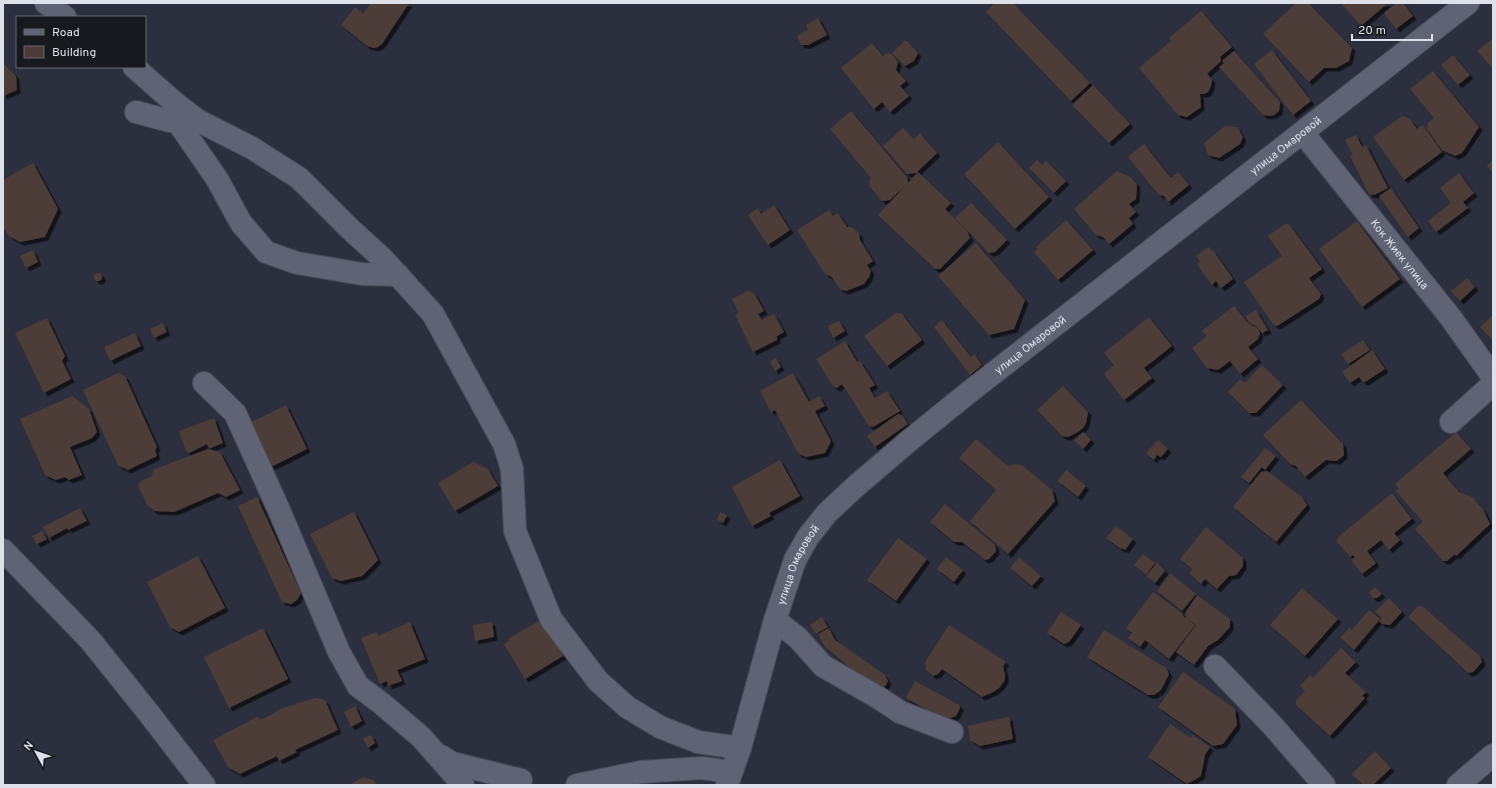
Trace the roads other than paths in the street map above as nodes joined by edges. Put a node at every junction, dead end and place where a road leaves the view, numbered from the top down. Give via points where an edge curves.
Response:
1 (46, 3) edge
2 (1468, 3) edge
3 (64, 16) edge
4 (135, 68) edge
5 (136, 112) dead end
6 (187, 121) junction
7 (1303, 133) junction
8 (398, 275) junction
9 (1493, 377) edge
10 (204, 383) dead end
11 (1493, 384) edge
12 (1451, 422) dead end
13 (3, 550) edge
14 (775, 620) junction
15 (1215, 666) dead end
16 (952, 732) dead end
17 (740, 748) junction
18 (435, 752) junction
19 (1493, 755) edge
20 (729, 778) edge
21 (521, 780) dead end
22 (204, 785) edge
23 (463, 785) edge
24 (577, 785) edge
25 (1324, 785) edge
26 (1458, 785) edge

1 - 3 street
2 - 7 street, улица Омаровой
4 - 6 street
5 - 6 street via 170,122
6 - 8 street via 252,148 300,178
6 - 8 street via 241,223 266,252 297,264 362,274
7 - 9 street, Кок Жиек улица via 1450,318
7 - 14 street, улица Омаровой via 921,430 827,512 795,560
8 - 17 street via 433,314 504,444 512,469 515,531 551,619 598,681 627,707 660,727 698,742
10 - 18 street via 235,413 339,652 358,686 421,737
11 - 12 street
13 - 22 street via 90,640
14 - 16 street via 798,638 823,666 900,712
14 - 17 street, улица Омаровой
15 - 25 street
17 - 20 street, улица Омаровой
18 - 21 street via 452,763
18 - 23 street
19 - 26 street
20 - 24 street via 702,768 641,772

